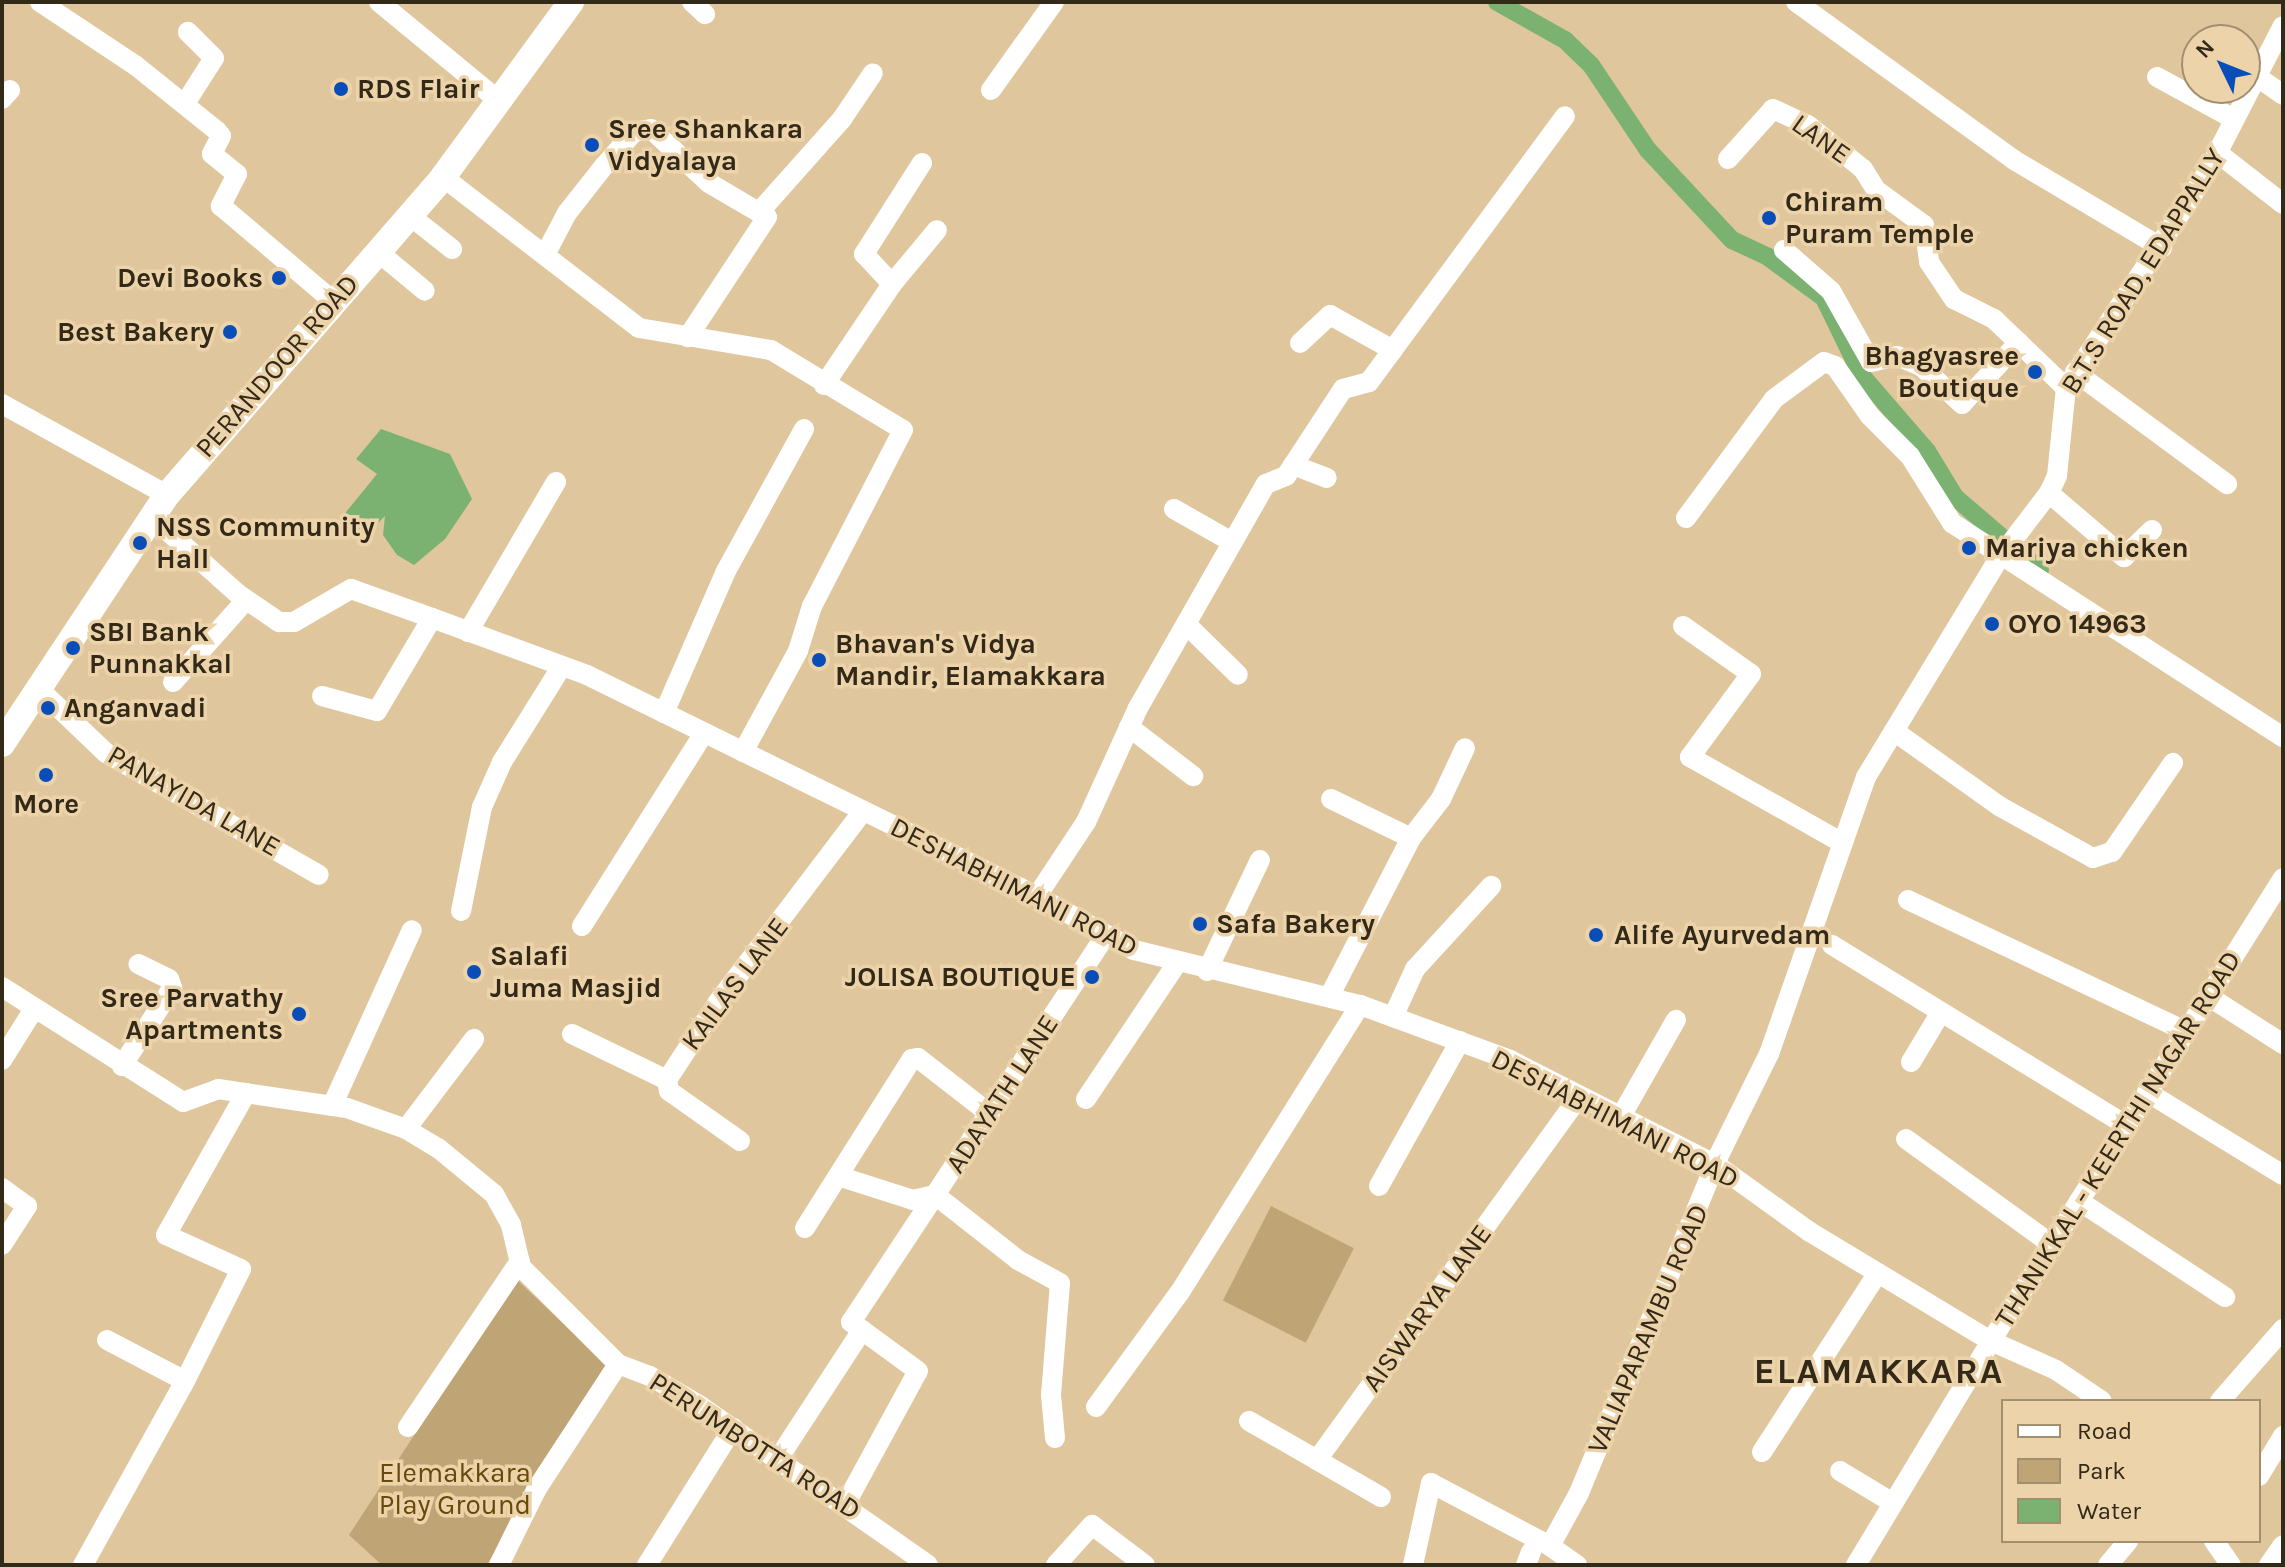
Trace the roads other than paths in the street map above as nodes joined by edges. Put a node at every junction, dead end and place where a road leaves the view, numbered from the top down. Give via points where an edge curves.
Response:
1 (40, 2) edge
2 (379, 2) edge
3 (1054, 2) edge
4 (1796, 2) edge
5 (569, 3) edge
6 (2283, 26) edge
7 (188, 32) dead end
8 (2261, 67) edge
9 (873, 73) dead end
10 (2157, 77) dead end
11 (2261, 80) edge
12 (991, 90) dead end
13 (2283, 95) edge
14 (499, 101) junction
15 (186, 102) junction
16 (2242, 104) edge
17 (1565, 116) dead end
18 (2234, 119) junction
19 (2219, 154) junction
20 (1728, 159) dead end
21 (922, 163) dead end
22 (443, 177) junction
23 (2283, 204) edge
24 (761, 210) junction
25 (409, 215) junction
26 (937, 230) dead end
27 (2162, 248) junction
28 (452, 249) dead end
29 (1784, 250) dead end
30 (377, 251) junction
31 (546, 253) junction
32 (892, 284) junction
33 (425, 291) dead end
34 (333, 301) junction
35 (688, 337) junction
36 (2019, 342) junction
37 (1300, 343) dead end
38 (1393, 350) junction
39 (2070, 380) junction
40 (824, 385) junction
41 (2, 404) edge
42 (804, 429) dead end
43 (1293, 465) junction
44 (1327, 478) dead end
45 (556, 482) dead end
46 (2227, 484) dead end
47 (2049, 493) junction
48 (167, 495) junction
49 (1174, 509) dead end
50 (153, 518) junction
51 (1686, 518) dead end
52 (2152, 530) dead end
53 (1232, 542) junction
54 (2000, 557) junction
55 (246, 600) junction
56 (432, 618) junction
57 (1187, 625) junction
58 (1683, 626) dead end
59 (468, 632) junction
60 (562, 666) junction
61 (1238, 675) dead end
62 (173, 682) dead end
63 (39, 689) junction
64 (322, 696) dead end
65 (664, 713) junction
66 (1129, 727) junction
67 (1894, 731) junction
68 (704, 733) junction
69 (2283, 737) edge
70 (2, 744) edge
71 (1465, 748) dead end
72 (743, 752) junction
73 (2173, 763) dead end
74 (1193, 776) dead end
75 (1331, 799) dead end
76 (863, 811) junction
77 (1411, 838) junction
78 (1841, 842) junction
79 (1260, 860) dead end
80 (319, 875) dead end
81 (2283, 878) edge
82 (1491, 886) dead end
83 (1037, 896) junction
84 (1908, 900) dead end
85 (461, 911) dead end
86 (582, 926) dead end
87 (412, 930) dead end
88 (1106, 935) junction
89 (1832, 945) dead end
90 (1177, 963) junction
91 (138, 964) dead end
92 (1207, 971) junction
93 (2, 987) edge
94 (2208, 996) junction
95 (1329, 997) junction
96 (1360, 1005) junction
97 (34, 1009) junction
98 (1941, 1012) junction
99 (1393, 1017) junction
100 (1676, 1020) dead end
101 (2185, 1031) junction
102 (572, 1034) dead end
103 (474, 1039) dead end
104 (1460, 1041) junction
105 (2283, 1044) edge
106 (2, 1060) edge
107 (1911, 1062) dead end
108 (122, 1066) junction
109 (667, 1080) junction
110 (2147, 1092) junction
111 (246, 1093) junction
112 (1580, 1096) junction
113 (1086, 1099) dead end
114 (332, 1106) junction
115 (990, 1114) junction
116 (1620, 1118) junction
117 (2126, 1125) junction
118 (406, 1129) junction
119 (1906, 1139) dead end
120 (740, 1141) dead end
121 (1718, 1166) junction
122 (2283, 1175) edge
123 (838, 1176) junction
124 (1379, 1186) dead end
125 (2, 1188) edge
126 (935, 1195) junction
127 (2079, 1201) junction
128 (805, 1228) dead end
129 (2051, 1244) junction
130 (2, 1245) edge
131 (520, 1261) junction
132 (1878, 1273) junction
133 (2225, 1297) dead end
134 (2283, 1329) edge
135 (862, 1330) junction
136 (107, 1340) dead end
137 (1991, 1341) junction
138 (618, 1364) junction
139 (185, 1381) junction
140 (2099, 1399) edge
141 (2222, 1399) edge
142 (1096, 1407) dead end
143 (1249, 1421) dead end
144 (408, 1427) dead end
145 (733, 1428) junction
146 (2283, 1436) edge
147 (1055, 1438) dead end
148 (1762, 1452) dead end
149 (778, 1459) junction
150 (1317, 1460) junction
151 (1840, 1471) dead end
152 (2261, 1473) edge
153 (1381, 1497) dead end
154 (846, 1503) junction
155 (1893, 1503) junction
156 (2126, 1543) edge
157 (2215, 1543) edge
158 (2283, 1545) edge
159 (1536, 1554) edge
160 (921, 1563) edge
161 (83, 1565) edge
162 (499, 1565) edge
163 (647, 1565) edge
164 (1056, 1565) edge
165 (1145, 1565) edge
166 (1413, 1565) edge
167 (1577, 1565) edge
168 (1856, 1565) edge
169 (2108, 1565) edge
170 (2231, 1565) edge
171 (2269, 1565) edge

1 - 15 street
2 - 14 street
3 - 12 street
4 - 27 street via 2014,160
5 - 14 main road, PERANDOOR ROAD
6 - 8 street, B.T.S ROAD, EDAPPALLY
7 - 15 street via 214,58
9 - 24 street via 842,119
10 - 18 street
11 - 13 street
14 - 22 main road, PERANDOOR ROAD
15 - 34 street via 221,136 212,154 237,174 221,206
16 - 18 street, B.T.S ROAD, EDAPPALLY
17 - 38 street
18 - 19 street, B.T.S ROAD, EDAPPALLY
19 - 23 street
19 - 27 street, B.T.S ROAD, EDAPPALLY
20 - 36 street, LANE via 1773,109 1808,125 1863,169 1876,190 1924,225 1929,262 1954,299 1994,319
21 - 32 street via 864,254
22 - 25 main road, PERANDOOR ROAD
22 - 31 street
24 - 31 street via 709,183 651,129 643,128 582,192
24 - 35 street via 767,217 762,230
25 - 28 street
25 - 30 main road, PERANDOOR ROAD
26 - 32 street
27 - 39 street, B.T.S ROAD, EDAPPALLY
29 - 36 street via 1831,291 1871,362 1897,356 1921,366 1962,404
30 - 33 street
30 - 34 main road, PERANDOOR ROAD
31 - 35 street via 639,328
32 - 40 street
34 - 48 main road, PERANDOOR ROAD
35 - 40 street via 771,350
36 - 39 street, LANE
37 - 38 street via 1330,315
38 - 43 street via 1369,382 1338,395
39 - 46 street, LANE
39 - 47 street, B.T.S ROAD, EDAPPALLY via 2057,476
40 - 72 street via 903,430 812,606 798,651
41 - 48 street
42 - 65 street via 726,571
43 - 44 street
43 - 53 street via 1286,476 1266,484
45 - 59 street
47 - 52 street via 2124,557
47 - 54 street, B.T.S ROAD, EDAPPALLY
48 - 50 main road, PERANDOOR ROAD
49 - 53 street
50 - 55 street, DESHABHIMANI ROAD
50 - 63 main road, PERANDOOR ROAD
51 - 54 street via 1774,399 1824,362 1835,366 1870,416 1910,456 1952,523
53 - 57 street
54 - 67 street, B.T.S ROAD, EDAPPALLY
54 - 69 street
55 - 56 street, DESHABHIMANI ROAD via 279,622 294,622 351,589
55 - 62 street
56 - 59 street, DESHABHIMANI ROAD
56 - 64 street via 377,711
57 - 61 street
57 - 66 street
58 - 78 street via 1751,674 1690,757
59 - 60 street, DESHABHIMANI ROAD
60 - 65 street, DESHABHIMANI ROAD
60 - 85 street via 502,762 482,807
63 - 70 main road, PERANDOOR ROAD
63 - 80 street, PANAYIDA LANE via 106,753
65 - 68 street, DESHABHIMANI ROAD
66 - 74 street
66 - 83 street via 1086,822
67 - 73 street via 1999,806 2093,858 2112,852
67 - 78 street, B.T.S ROAD, EDAPPALLY via 1866,777
68 - 72 street, DESHABHIMANI ROAD
68 - 86 street
71 - 77 street via 1441,799
72 - 76 street, DESHABHIMANI ROAD
75 - 77 street
76 - 83 street, DESHABHIMANI ROAD
76 - 109 street, KAILAS LANE via 718,1002
77 - 95 street
78 - 121 street, B.T.S ROAD, EDAPPALLY via 1769,1054
79 - 92 street
81 - 94 street, THANIKKAL - KEERTHI NAGAR ROAD
82 - 99 street via 1415,969
83 - 88 street, DESHABHIMANI ROAD
84 - 101 street
87 - 114 street
88 - 90 street, DESHABHIMANI ROAD
88 - 115 street, ADAYATH LANE
89 - 98 street
90 - 92 street, DESHABHIMANI ROAD
90 - 113 street
91 - 108 street via 169,979 172,988
92 - 95 street, DESHABHIMANI ROAD
93 - 97 street, PERUMBOTTA ROAD
94 - 101 street, THANIKKAL - KEERTHI NAGAR ROAD
94 - 105 street
95 - 96 street, DESHABHIMANI ROAD
96 - 99 street, DESHABHIMANI ROAD
96 - 142 street via 1180,1292
97 - 106 street
97 - 108 street, PERUMBOTTA ROAD
98 - 107 street
98 - 117 street
99 - 104 street, DESHABHIMANI ROAD
100 - 116 street
101 - 110 street, THANIKKAL - KEERTHI NAGAR ROAD
102 - 109 street
103 - 118 street
104 - 112 street, DESHABHIMANI ROAD
104 - 124 street
108 - 111 street, PERUMBOTTA ROAD via 183,1102 218,1089
109 - 120 street, KAILAS LANE via 669,1091
110 - 117 street, THANIKKAL - KEERTHI NAGAR ROAD
110 - 122 street
111 - 114 street, PERUMBOTTA ROAD
111 - 139 street via 166,1235 241,1269
112 - 116 street, DESHABHIMANI ROAD
112 - 150 street, AISWARYA LANE
114 - 118 street, PERUMBOTTA ROAD
115 - 123 street via 912,1059
115 - 126 street, ADAYATH LANE
116 - 121 street, DESHABHIMANI ROAD
117 - 127 street, THANIKKAL - KEERTHI NAGAR ROAD
118 - 131 street, PERUMBOTTA ROAD via 494,1194 511,1225
119 - 129 street
121 - 132 street, DESHABHIMANI ROAD
121 - 159 street, VALIAPARAMBU ROAD via 1579,1493
123 - 126 street via 913,1200
123 - 128 street
125 - 130 street via 27,1206
126 - 135 street via 851,1322
126 - 147 street, ADAYATH LANE via 1018,1260 1060,1283 1051,1395
127 - 129 street, THANIKKAL - KEERTHI NAGAR ROAD
127 - 133 street
129 - 137 street, THANIKKAL - KEERTHI NAGAR ROAD
131 - 138 street, PERUMBOTTA ROAD via 537,1286 585,1326
131 - 144 street
132 - 137 street, DESHABHIMANI ROAD
132 - 148 street
134 - 141 street
135 - 149 street
135 - 154 street via 918,1371
136 - 139 street
137 - 140 street, DESHABHIMANI ROAD via 2056,1370
137 - 155 street, THANIKKAL - KEERTHI NAGAR ROAD
138 - 145 street, PERUMBOTTA ROAD via 650,1376
138 - 162 street via 536,1490
139 - 161 street
143 - 150 street
145 - 149 street, PERUMBOTTA ROAD
145 - 163 street
146 - 152 street
149 - 154 street, PERUMBOTTA ROAD
150 - 153 street
151 - 155 street
154 - 160 street, PERUMBOTTA ROAD
155 - 168 street, THANIKKAL - KEERTHI NAGAR ROAD
156 - 169 street
157 - 170 street
158 - 171 street
159 - 166 street via 1431,1483
159 - 167 street
164 - 165 street via 1092,1525

